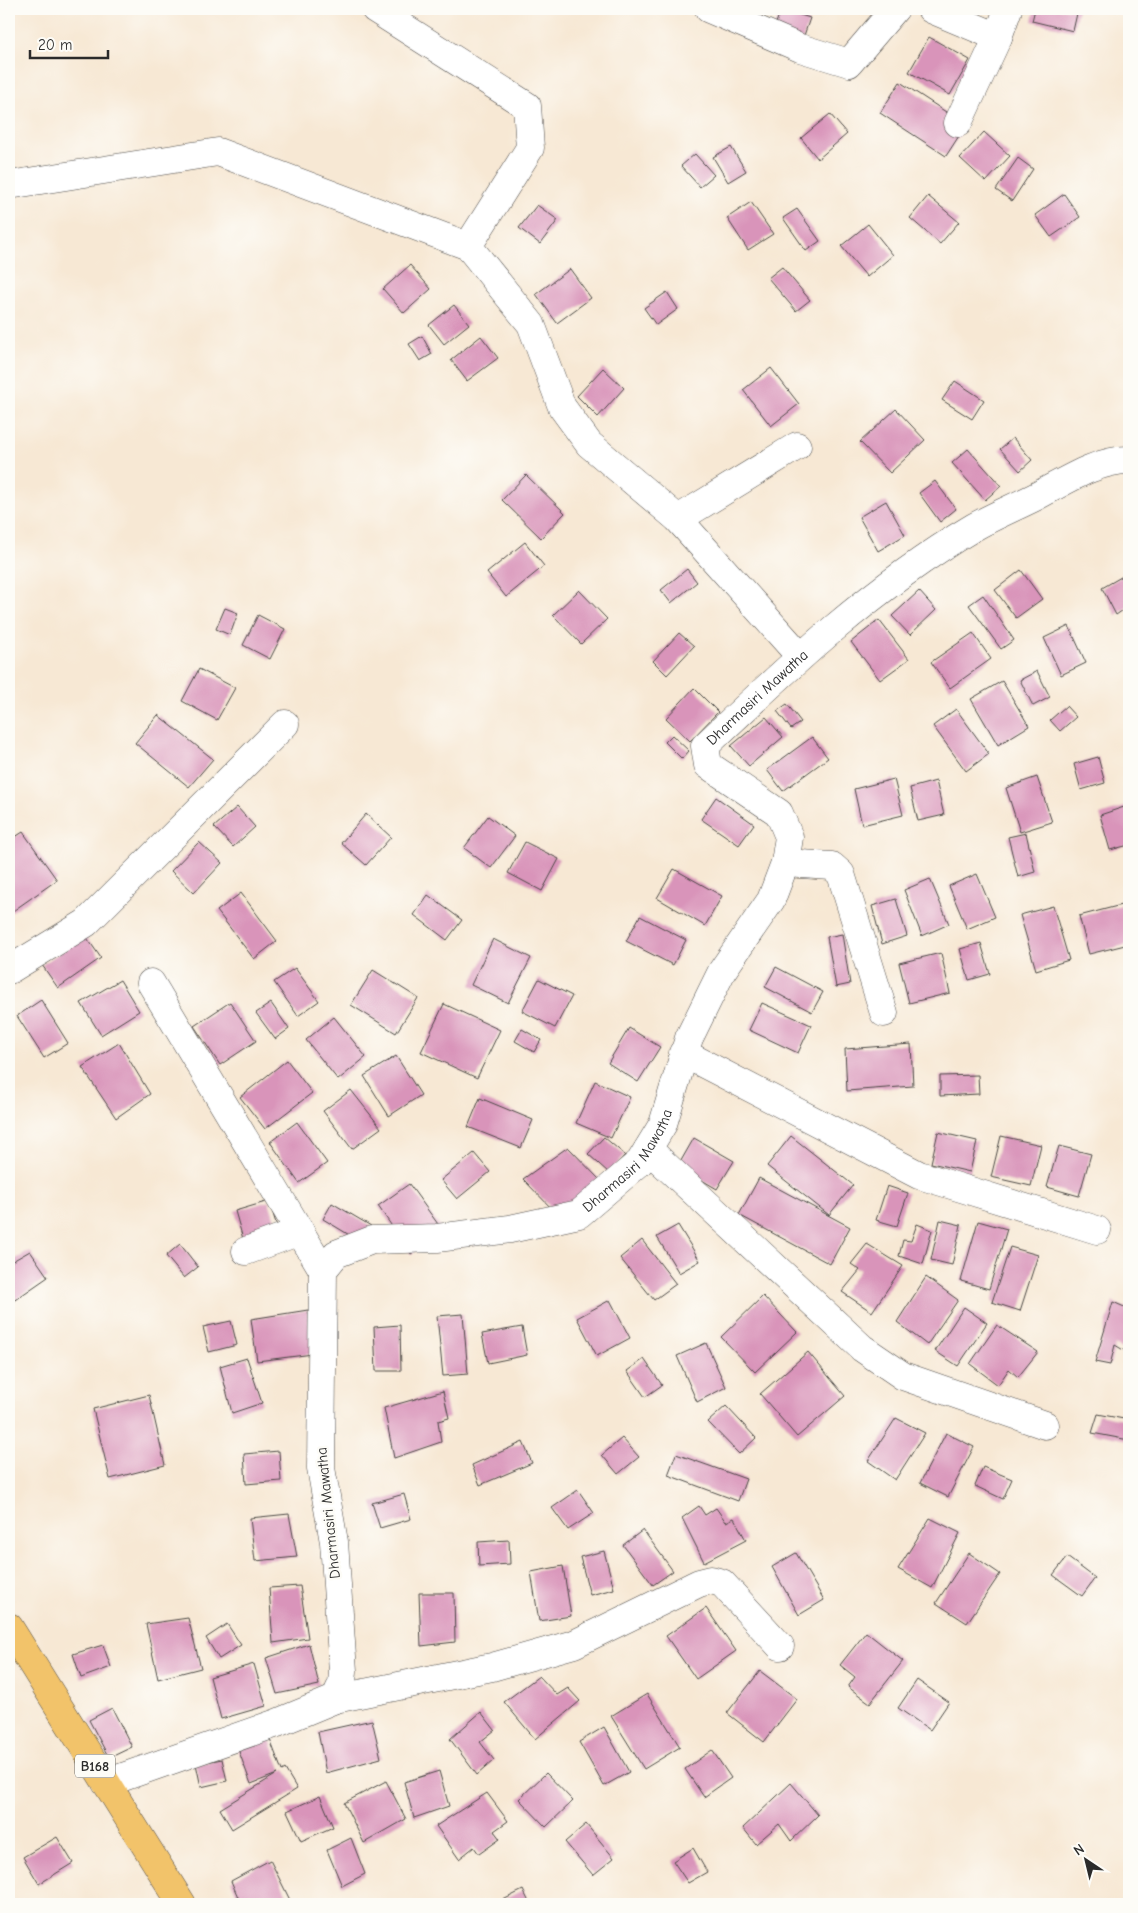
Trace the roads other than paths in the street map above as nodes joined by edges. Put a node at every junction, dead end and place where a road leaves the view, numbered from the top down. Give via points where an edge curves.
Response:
1 (375, 9) edge
2 (709, 9) edge
3 (895, 9) edge
4 (931, 9) edge
5 (1008, 9) edge
6 (998, 37) junction
7 (958, 123) dead end
8 (9, 185) edge
9 (468, 246) junction
10 (797, 446) dead end
11 (1129, 460) edge
12 (678, 519) junction
13 (800, 656) junction
14 (285, 724) dead end
15 (785, 863) junction
16 (9, 970) edge
17 (151, 982) dead end
18 (884, 1013) dead end
19 (683, 1053) junction
20 (648, 1149) junction
21 (300, 1230) junction
22 (1098, 1230) dead end
23 (246, 1252) dead end
24 (323, 1270) junction
25 (1045, 1425) dead end
26 (9, 1627) edge
27 (780, 1646) dead end
28 (335, 1699) junction
29 (106, 1783) junction
30 (182, 1904) edge

1 - 9 street via 527,106 530,148
2 - 3 street via 800,48 849,63
4 - 6 street
5 - 6 street
6 - 7 street
8 - 9 street via 218,152
9 - 12 street via 531,324 562,407 589,444
10 - 12 street
11 - 13 street, Dharmasiri Mawatha via 1113,460 1071,478 976,526 915,565
12 - 13 street
13 - 15 street, Dharmasiri Mawatha via 705,746 708,765 779,813 789,838
14 - 16 street via 86,923
15 - 18 street via 832,866 841,874
15 - 19 street, Dharmasiri Mawatha via 771,900 722,971
17 - 21 street
19 - 20 street, Dharmasiri Mawatha via 662,1124
19 - 22 street via 919,1175
20 - 24 street, Dharmasiri Mawatha via 640,1162 579,1214 501,1230 437,1238 372,1240 336,1254
20 - 25 street via 862,1348 903,1376
21 - 23 street
21 - 24 street
24 - 28 street, Dharmasiri Mawatha via 321,1468 334,1542 343,1671 342,1684
26 - 29 main road, B168
27 - 28 street via 722,1583 710,1580 574,1644 492,1667
28 - 29 street via 277,1723
29 - 30 main road, B168

